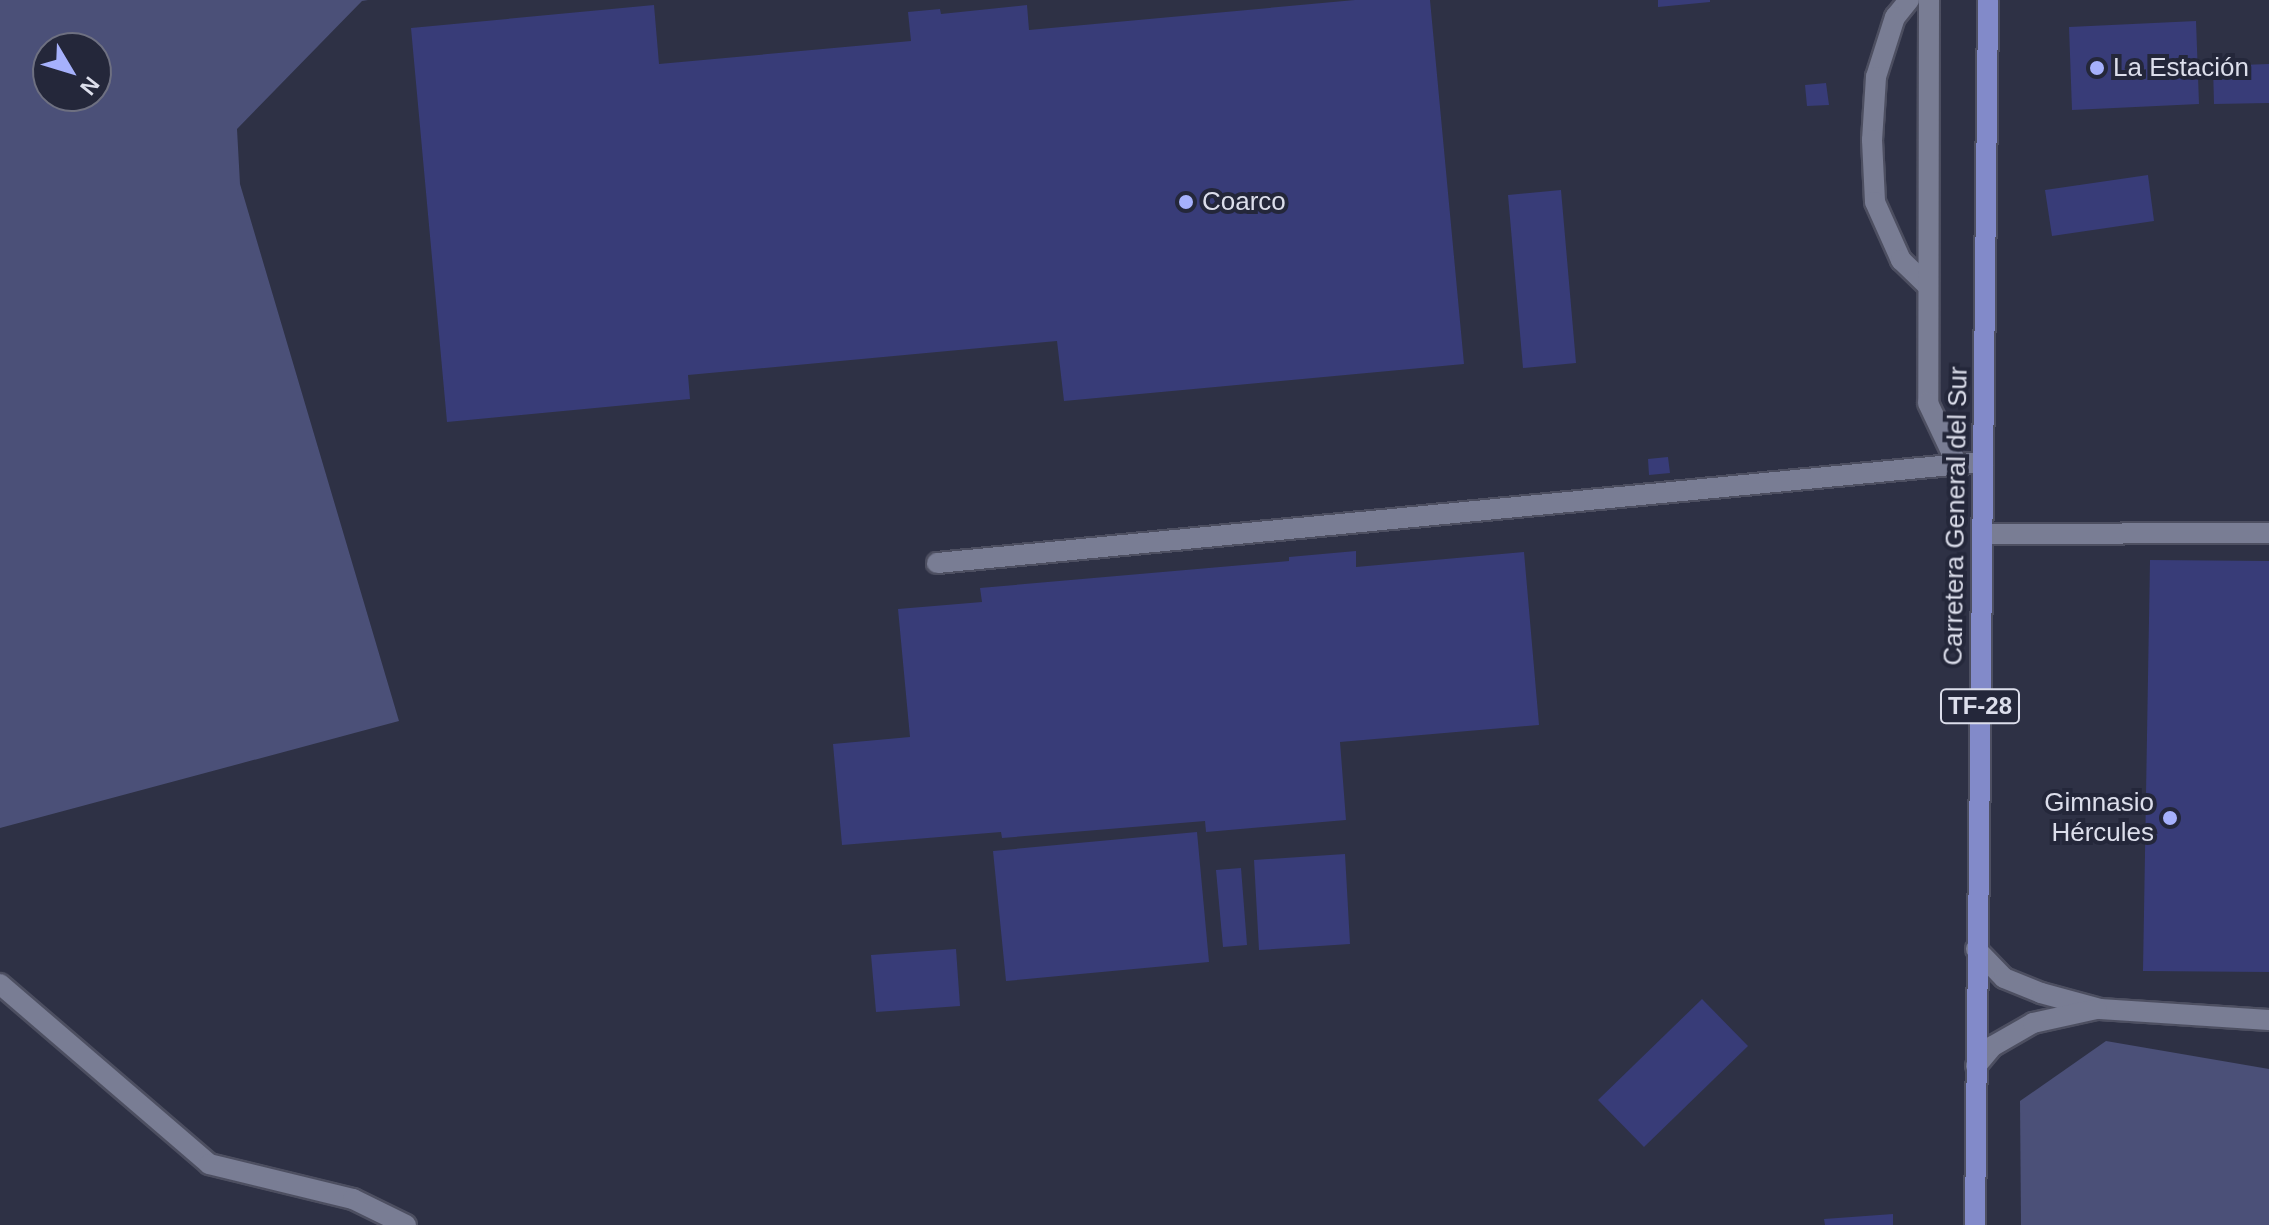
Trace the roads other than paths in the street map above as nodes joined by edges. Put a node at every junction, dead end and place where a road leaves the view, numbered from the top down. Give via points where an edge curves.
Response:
1 (1909, 0) edge
2 (1929, 0) edge
3 (1988, 0) edge
4 (1928, 286) junction
5 (1983, 462) junction
6 (1957, 464) junction
7 (2269, 533) edge
8 (1982, 534) junction
9 (937, 563) dead end
10 (1976, 949) junction
11 (0, 984) edge
12 (2100, 1009) junction
13 (2269, 1020) edge
14 (1976, 1066) junction
15 (406, 1225) edge
16 (1975, 1225) edge

1 - 4 street via 1895,17 1876,77 1875,202 1901,260
2 - 4 street
3 - 5 main road, Carretera General del Sur / TF-28
4 - 6 street via 1928,403
5 - 6 street
5 - 8 main road, Carretera General del Sur / TF-28
6 - 9 street
7 - 8 street
8 - 10 main road, Carretera General del Sur / TF-28
10 - 12 street via 2004,978
10 - 14 main road, Carretera General del Sur / TF-28
11 - 15 street via 209,1164 353,1199
12 - 13 street
12 - 14 street via 2033,1023 1993,1046
14 - 16 main road, Carretera General del Sur / TF-28

